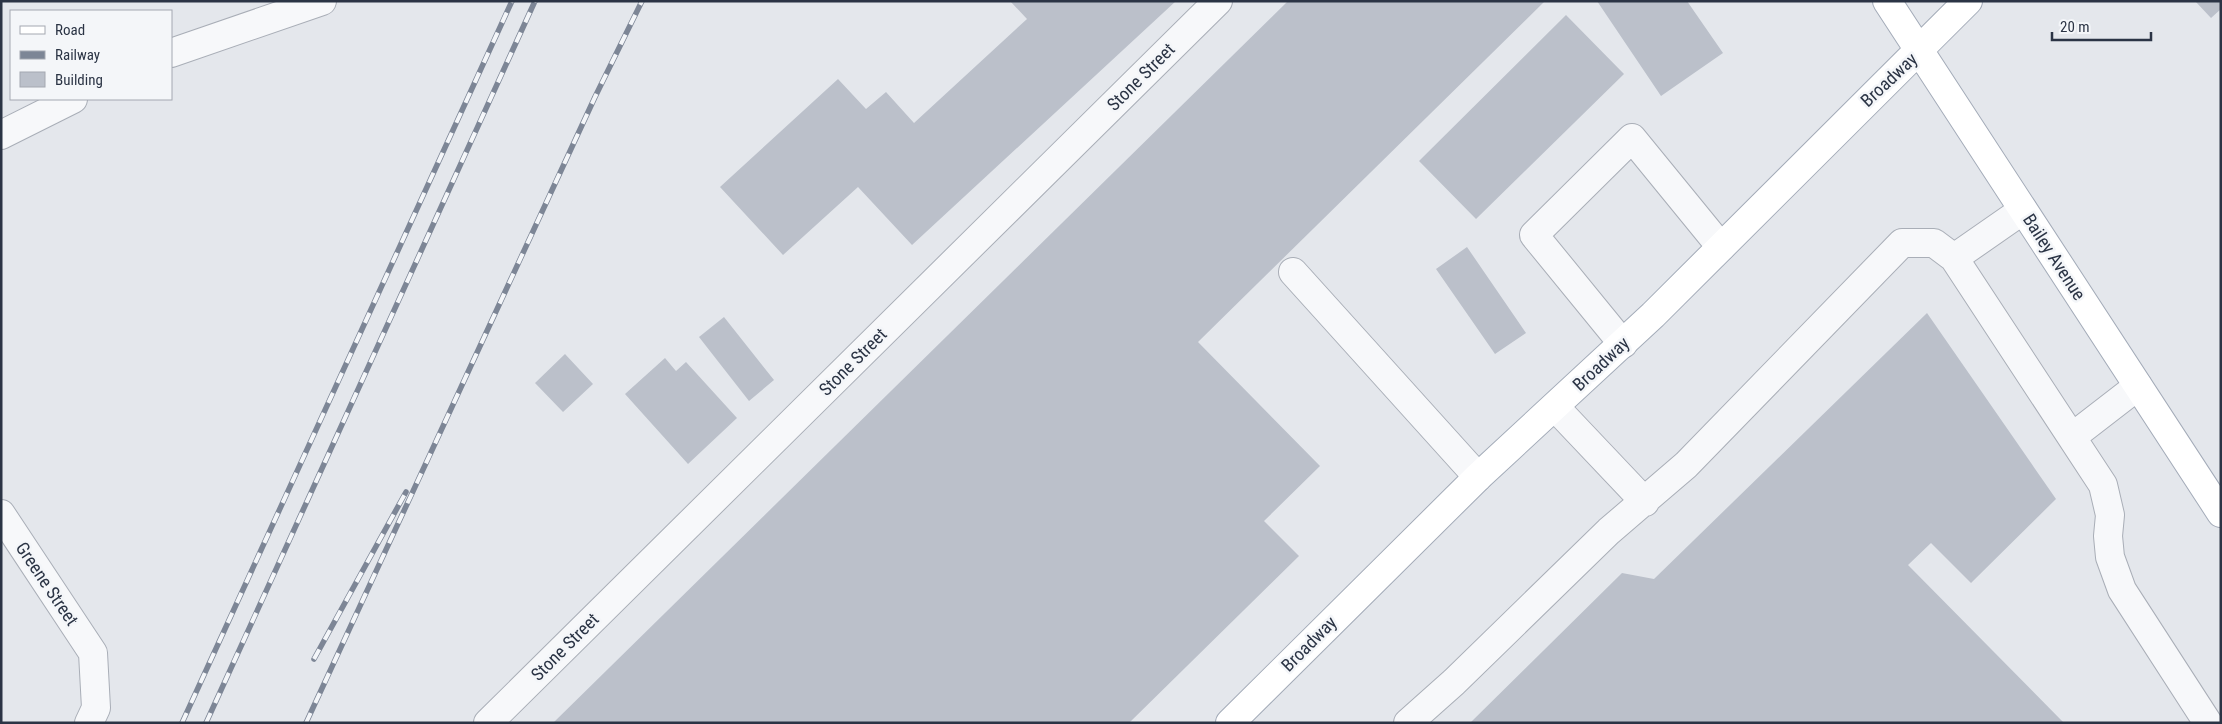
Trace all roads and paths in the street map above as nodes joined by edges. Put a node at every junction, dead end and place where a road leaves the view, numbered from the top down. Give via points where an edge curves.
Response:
1 (322, 1) edge
2 (1218, 1) edge
3 (1887, 1) edge
4 (1968, 1) edge
5 (1920, 51) junction
6 (172, 53) edge
7 (71, 100) edge
8 (1, 135) edge
9 (2023, 210) junction
10 (1721, 247) junction
11 (1954, 258) junction
12 (1292, 272) dead end
13 (1622, 344) junction
14 (2138, 386) junction
15 (1555, 408) junction
16 (2072, 437) junction
17 (1478, 477) junction
18 (1645, 502) junction
19 (2221, 513) edge
20 (1, 514) edge
21 (89, 723) edge
22 (488, 723) edge
23 (1230, 723) edge
24 (1408, 723) edge
25 (2208, 723) edge

1 - 6 street
2 - 22 street, Stone Street
3 - 5 main road, Bailey Avenue
4 - 5 main road, Broadway
5 - 9 main road, Bailey Avenue
5 - 10 main road, Broadway
7 - 8 street
9 - 11 street
9 - 14 main road, Bailey Avenue
10 - 13 main road, Broadway
10 - 13 street via 1632,138 1534,235
11 - 16 street
11 - 18 street via 1934,243 1902,243 1716,435
12 - 17 street
13 - 15 main road, Broadway
14 - 16 street
14 - 19 main road, Bailey Avenue
15 - 17 main road, Broadway
15 - 18 street
16 - 25 street via 2103,485 2110,515 2110,557 2122,590
17 - 23 main road, Broadway
18 - 24 street via 1609,531
20 - 21 street, Greene Street via 94,653 96,708

